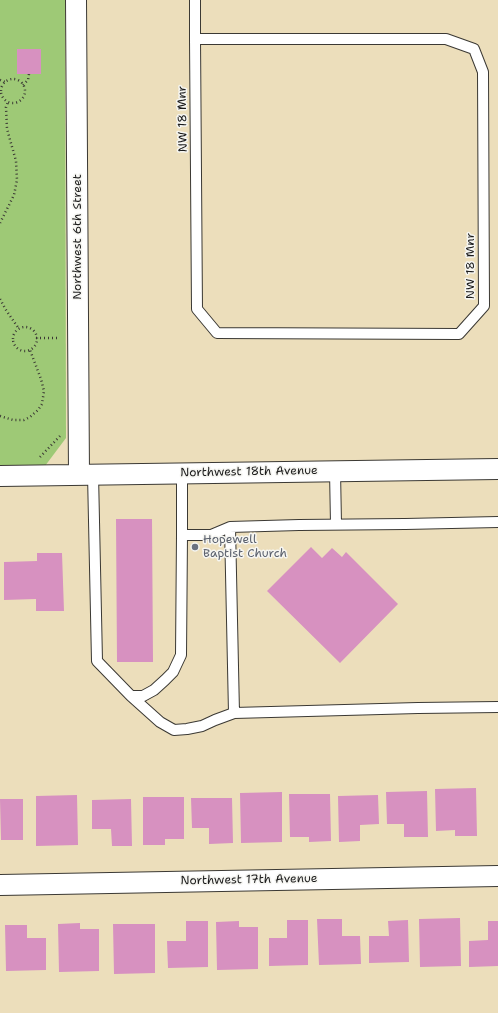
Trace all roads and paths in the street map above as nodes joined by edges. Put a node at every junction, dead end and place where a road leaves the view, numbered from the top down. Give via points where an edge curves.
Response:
1 (76, 0) edge
2 (195, 0) edge
3 (195, 40) junction
4 (29, 74) dead end
5 (0, 80) edge
6 (5, 82) junction
7 (23, 85) junction
8 (8, 102) junction
9 (0, 223) edge
10 (0, 300) edge
11 (19, 329) junction
12 (36, 338) junction
13 (60, 345) dead end
14 (30, 350) junction
15 (0, 416) edge
16 (60, 436) dead end
17 (39, 458) dead end
18 (498, 469) edge
19 (334, 471) junction
20 (182, 473) junction
21 (86, 474) junction
22 (0, 476) edge
23 (498, 522) edge
24 (336, 524) junction
25 (230, 527) junction
26 (182, 535) junction
27 (130, 696) junction
28 (498, 707) edge
29 (234, 713) junction
30 (498, 876) edge
31 (0, 885) edge

1 - 21 street, Northwest 6th Street
2 - 3 lane, NW 18 Mnr
3 - 3 lane, NW 18 Mnr via 197,309 217,333 459,334 484,306 483,72 474,49 446,39
4 - 7 path
5 - 6 path
6 - 7 path via 14,79
6 - 8 path via 1,91 4,100
7 - 8 path via 25,92 22,100
8 - 9 path via 6,129 16,161 17,180 14,195
10 - 11 path
11 - 12 path via 32,330
11 - 14 path via 13,336 14,345 21,351
12 - 13 path via 60,338
12 - 14 path via 34,347
14 - 15 path via 44,391 42,404 24,420
16 - 17 path
18 - 19 street, Northwest 18th Avenue
19 - 20 street, Northwest 18th Avenue
19 - 24 lane
20 - 21 street, Northwest 18th Avenue
20 - 26 lane
21 - 22 street, Northwest 18th Avenue
21 - 27 lane via 97,661
23 - 24 lane
24 - 25 lane
25 - 26 lane via 211,535
25 - 29 lane
26 - 27 lane via 182,655 173,672 154,690 143,696
27 - 29 lane via 160,722 174,730 202,726
28 - 29 lane
30 - 31 street, Northwest 17th Avenue

